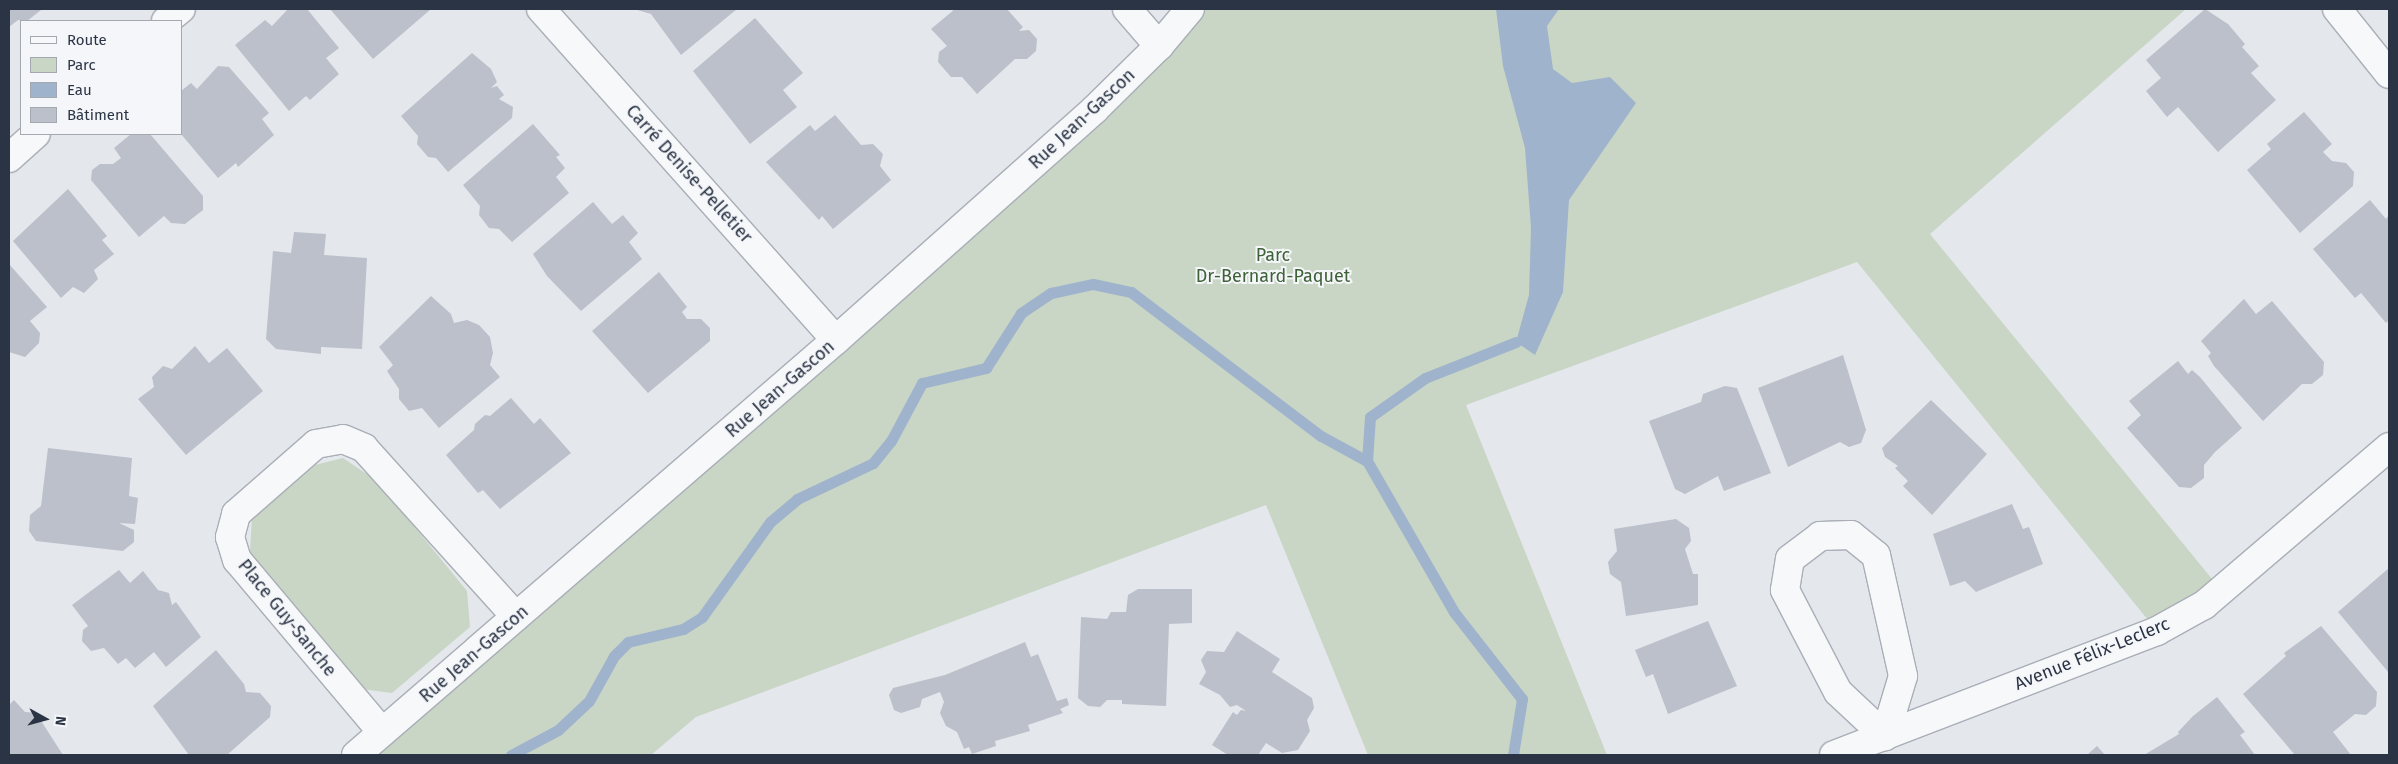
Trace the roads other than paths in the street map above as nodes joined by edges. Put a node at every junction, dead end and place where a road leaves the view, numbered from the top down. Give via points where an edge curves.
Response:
1 (181, 9) edge
2 (541, 9) edge
3 (1128, 9) edge
4 (1190, 9) edge
5 (2338, 9) edge
6 (167, 20) edge
7 (1160, 46) junction
8 (2389, 74) edge
9 (35, 135) edge
10 (9, 158) edge
11 (836, 340) junction
12 (2389, 447) edge
13 (516, 617) junction
14 (382, 732) junction
15 (1885, 736) junction
16 (356, 755) edge
17 (1834, 755) edge

1 - 6 street
2 - 11 street, Carré Denise-Pelletier
3 - 7 street
4 - 7 street, Rue Jean-Gascon
5 - 8 street
7 - 11 street, Rue Jean-Gascon
9 - 10 street
11 - 13 street, Rue Jean-Gascon
12 - 15 street, Avenue Félix-Leclerc via 2204,605 2156,631
13 - 14 street, Rue Jean-Gascon
13 - 14 street, Place Guy-Sanche via 364,448 343,439 316,444 236,514 230,537 237,560
14 - 16 street, Rue Jean-Gascon
15 - 15 street via 1903,676 1876,555 1851,535 1820,536 1790,559 1785,590 1838,692
15 - 17 street, Avenue Félix-Leclerc

